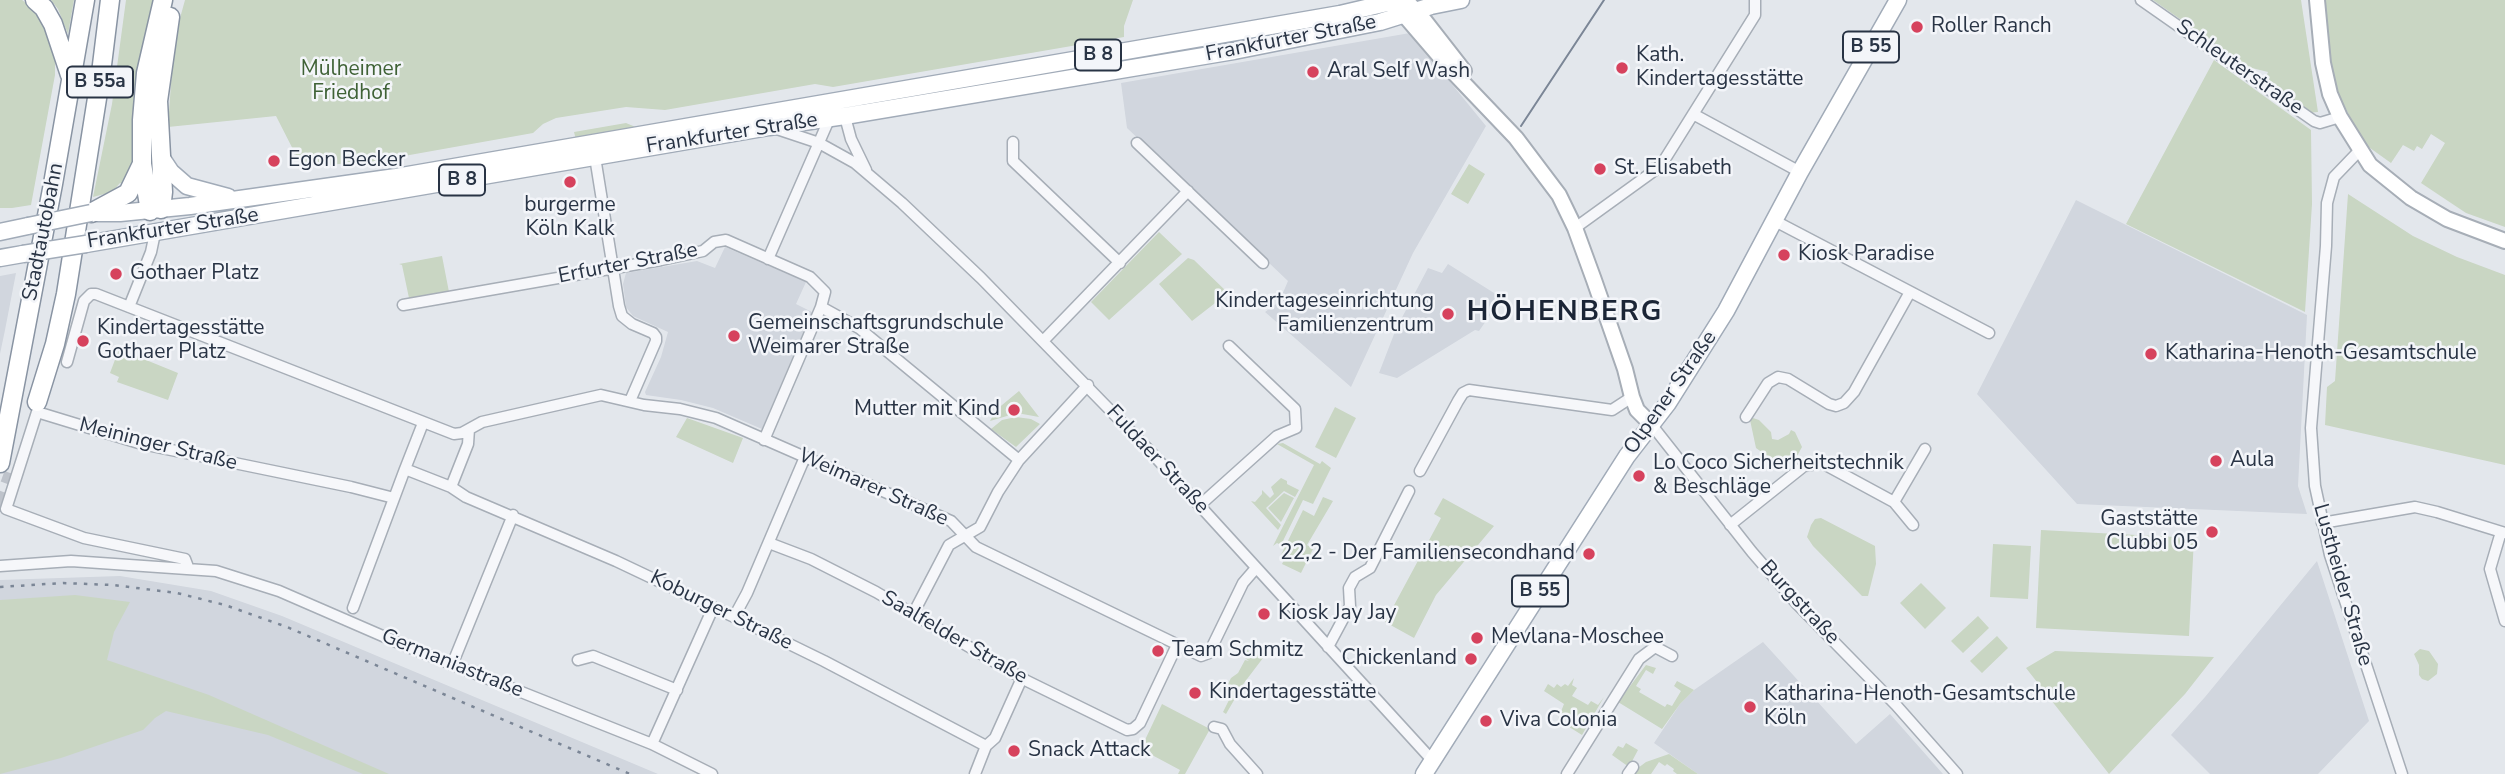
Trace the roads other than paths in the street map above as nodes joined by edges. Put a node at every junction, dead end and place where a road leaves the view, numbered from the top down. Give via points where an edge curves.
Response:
1 (35, 0) edge
2 (85, 0) edge
3 (110, 0) edge
4 (163, 0) edge
5 (174, 0) edge
6 (1461, 0) edge
7 (1755, 0) edge
8 (1898, 0) edge
9 (2141, 0) edge
10 (2317, 0) edge
11 (1401, 5) edge
12 (1344, 7) edge
13 (1231, 32) junction
14 (1234, 51) junction
15 (71, 82) junction
16 (838, 99) junction
17 (1693, 114) junction
18 (837, 117) junction
19 (2340, 117) junction
20 (769, 127) junction
21 (1013, 142) dead end
22 (819, 143) junction
23 (1137, 143) dead end
24 (2360, 151) junction
25 (161, 157) junction
26 (595, 157) junction
27 (142, 164) junction
28 (1800, 172) junction
29 (868, 173) junction
30 (1188, 191) junction
31 (237, 199) junction
32 (156, 210) junction
33 (90, 214) junction
34 (1775, 221) junction
35 (0, 223) edge
36 (24, 227) junction
37 (1575, 228) junction
38 (0, 232) edge
39 (155, 233) junction
40 (2505, 241) edge
41 (0, 258) edge
42 (768, 259) junction
43 (1121, 262) junction
44 (1263, 263) dead end
45 (612, 268) junction
46 (1910, 292) junction
47 (403, 305) dead end
48 (129, 307) junction
49 (821, 307) junction
50 (1989, 333) dead end
51 (1044, 340) junction
52 (1229, 346) dead end
53 (67, 362) dead end
54 (1088, 385) junction
55 (1632, 397) junction
56 (630, 401) junction
57 (37, 402) dead end
58 (1746, 417) dead end
59 (423, 422) junction
60 (1651, 424) junction
61 (468, 429) junction
62 (764, 440) junction
63 (1925, 449) dead end
64 (805, 457) junction
65 (1018, 460) junction
66 (0, 463) tunnel mouth
67 (405, 469) junction
68 (1420, 471) dead end
69 (451, 487) junction
70 (1409, 491) dead end
71 (394, 498) junction
72 (1894, 502) junction
73 (1199, 506) junction
74 (21, 514) joint
75 (513, 515) junction
76 (2322, 523) junction
77 (1731, 525) junction
78 (1913, 525) dead end
79 (2503, 532) edge
80 (964, 535) junction
81 (769, 543) junction
82 (0, 566) edge
83 (188, 568) junction
84 (1256, 568) junction
85 (353, 608) dead end
86 (713, 608) junction
87 (913, 614) junction
88 (734, 617) junction
89 (2505, 621) edge
90 (1177, 645) junction
91 (1328, 647) junction
92 (1672, 656) dead end
93 (578, 660) dead end
94 (452, 665) junction
95 (1022, 678) junction
96 (677, 690) junction
97 (1214, 727) dead end
98 (652, 744) junction
99 (986, 746) junction
100 (1428, 767) edge
101 (712, 774) edge
102 (975, 774) edge
103 (1257, 774) edge
104 (1567, 774) edge
105 (1957, 774) edge
106 (2402, 774) edge

1 - 15 highway via 58,34
2 - 15 highway, Stadtautobahn / B 55a
3 - 57 highway, Stadtautobahn / B 55a via 66,294
4 - 27 highway via 146,73
5 - 25 highway via 158,102
6 - 11 main road, Frankfurter Straße / B 8
7 - 17 street via 1755,15
8 - 28 main road, Olpener Straße / B 55
9 - 19 street, Schleuterstraße via 2314,121
10 - 19 street via 2323,63
11 - 12 main road, Frankfurter Straße / B 8
11 - 14 main road, Frankfurter Straße / B 8 via 1380,22
11 - 37 street via 1507,122 1559,195
12 - 13 main road, Frankfurter Straße / B 8
13 - 14 main road
13 - 16 main road, Frankfurter Straße / B 8
14 - 18 main road, Frankfurter Straße / B 8
15 - 66 highway, Stadtautobahn / B 55a
16 - 18 street
16 - 18 street, Fuldaer Straße
16 - 31 main road, Frankfurter Straße / B 8 via 396,177
17 - 28 street
17 - 37 street via 1658,167
18 - 20 main road, Frankfurter Straße / B 8
18 - 22 street
18 - 29 street, Fuldaer Straße
19 - 24 street
20 - 22 street, Fuldaer Straße
20 - 26 main road, Frankfurter Straße / B 8
21 - 43 street via 1013,161
22 - 29 street, Fuldaer Straße
22 - 42 street
23 - 30 street
24 - 40 street via 2381,176 2411,198 2447,219
24 - 76 street, Lustheider Straße via 2334,177 2327,202 2311,428
25 - 31 main road via 187,186
25 - 32 highway
26 - 39 main road, Frankfurter Straße / B 8
26 - 45 street
27 - 32 highway
27 - 33 highway via 128,193
28 - 34 main road, Olpener Straße / B 55
29 - 51 street, Fuldaer Straße
30 - 43 street
30 - 44 street
31 - 32 main road, Frankfurter Straße / B 8
32 - 33 main road, Frankfurter Straße / B 8
32 - 39 main road
33 - 36 main road, Frankfurter Straße / B 8, bridge
34 - 46 street
34 - 60 main road, Olpener Straße / B 55 via 1720,321
35 - 36 main road
36 - 38 main road, Frankfurter Straße / B 8
37 - 55 street
39 - 41 main road, Frankfurter Straße / B 8, bridge
39 - 48 street
42 - 45 street, Erfurter Straße via 726,240 703,251
42 - 49 street, Erfurter Straße via 810,277 825,292
43 - 51 street
45 - 47 street, Erfurter Straße
45 - 56 street via 622,316 653,333 656,341
46 - 50 street
46 - 58 street via 1844,404 1829,404 1779,377 1768,383
48 - 53 street via 91,294 84,301
48 - 59 street
49 - 62 street
49 - 65 street via 859,328
51 - 54 street, Fuldaer Straße
52 - 73 street via 1295,409 1296,428 1277,436
54 - 65 street
54 - 73 street, Fuldaer Straße
55 - 60 street
55 - 68 street via 1612,410 1469,390 1458,401
56 - 61 street, Weimarer Straße via 601,396 528,410
56 - 62 street, Weimarer Straße via 716,418
59 - 61 street via 454,434
59 - 67 street
60 - 77 street, Burgstraße
60 - 100 main road, Olpener Straße / B 55
61 - 69 street via 468,444
62 - 64 street, Weimarer Straße
63 - 72 street
64 - 80 street, Weimarer Straße via 951,521
64 - 81 street
65 - 80 street via 981,527
67 - 69 street, Koburger Straße
67 - 71 street
69 - 75 street, Koburger Straße
70 - 91 street via 1370,568 1355,577 1349,588 1350,606
71 - 74 street, Meininger Straße via 142,444 37,412 6,509
71 - 85 street
72 - 77 street via 1822,463 1804,466
72 - 78 street
73 - 84 street, Fuldaer Straße
74 - 83 street, Germaniastraße via 84,538 185,559
75 - 86 street, Koburger Straße
75 - 94 street
76 - 79 street via 2415,508
76 - 106 street, Lustheider Straße
77 - 105 street, Burgstraße via 1797,604
79 - 89 street via 2490,569
80 - 87 street via 949,545
80 - 90 street, Weimarer Straße via 976,547
81 - 87 street, Saalfelder Straße via 811,559
81 - 88 street
82 - 83 street, Germaniastraße via 71,561
83 - 94 street, Germaniastraße via 216,571 279,591
84 - 90 street, Weimarer Straße via 1243,583 1208,654 1201,656
84 - 91 street, Fuldaer Straße
86 - 88 street, Koburger Straße
86 - 96 street
87 - 95 street, Saalfelder Straße
88 - 99 street, Koburger Straße
90 - 95 street, Saalfelder Straße via 1138,726 1131,730
91 - 100 street, Fuldaer Straße
92 - 104 street via 1653,647 1639,659
93 - 96 street via 593,656
94 - 98 street, Germaniastraße
95 - 99 street via 995,738
96 - 98 street
97 - 103 street via 1222,729
98 - 101 street, Germaniastraße
99 - 102 street

